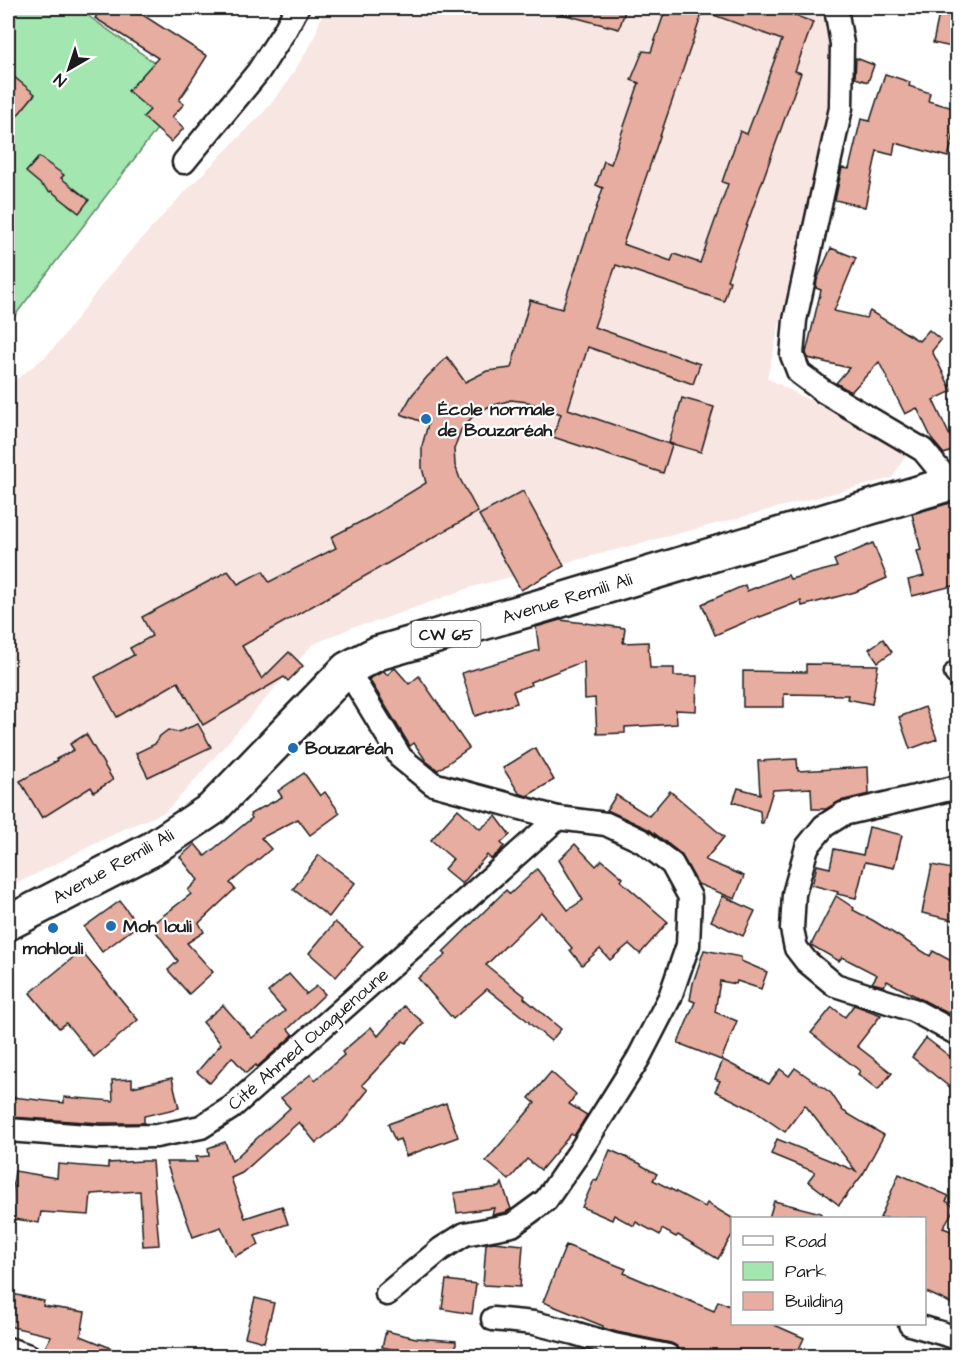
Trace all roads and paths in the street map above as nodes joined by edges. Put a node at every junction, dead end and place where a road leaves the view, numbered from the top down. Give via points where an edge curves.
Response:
1 (297, 8) edge
2 (836, 8) edge
3 (184, 162) dead end
4 (954, 482) edge
5 (347, 669) junction
6 (957, 787) edge
7 (558, 818) junction
8 (8, 923) edge
9 (957, 1034) edge
10 (8, 1130) edge
11 (387, 1294) dead end
12 (493, 1319) dead end
13 (916, 1325) edge
14 (957, 1338) edge
15 (8, 1349) edge
16 (613, 1351) edge
17 (28, 1356) edge
18 (668, 1356) edge

1 - 3 street via 258,72
2 - 4 street via 842,44 841,108 795,320 792,355 799,373 923,450
4 - 5 main road, Avenue Remili Ali / CW 65 via 378,653
5 - 7 street via 401,758 433,784
5 - 8 main road, Avenue Remili Ali / CW 65 via 212,809 150,850
6 - 9 street via 843,814 824,826 807,847 794,894 792,929 796,948 835,985 913,1010
7 - 10 street, Cité Ahmed Ouaguenoune via 231,1108 201,1127 156,1136 111,1137
7 - 11 street via 606,824 642,841 672,864 690,897 688,945 670,997 638,1059 546,1200 512,1225 465,1234
12 - 16 street via 534,1323 574,1333
13 - 14 street
15 - 17 street
16 - 18 street

